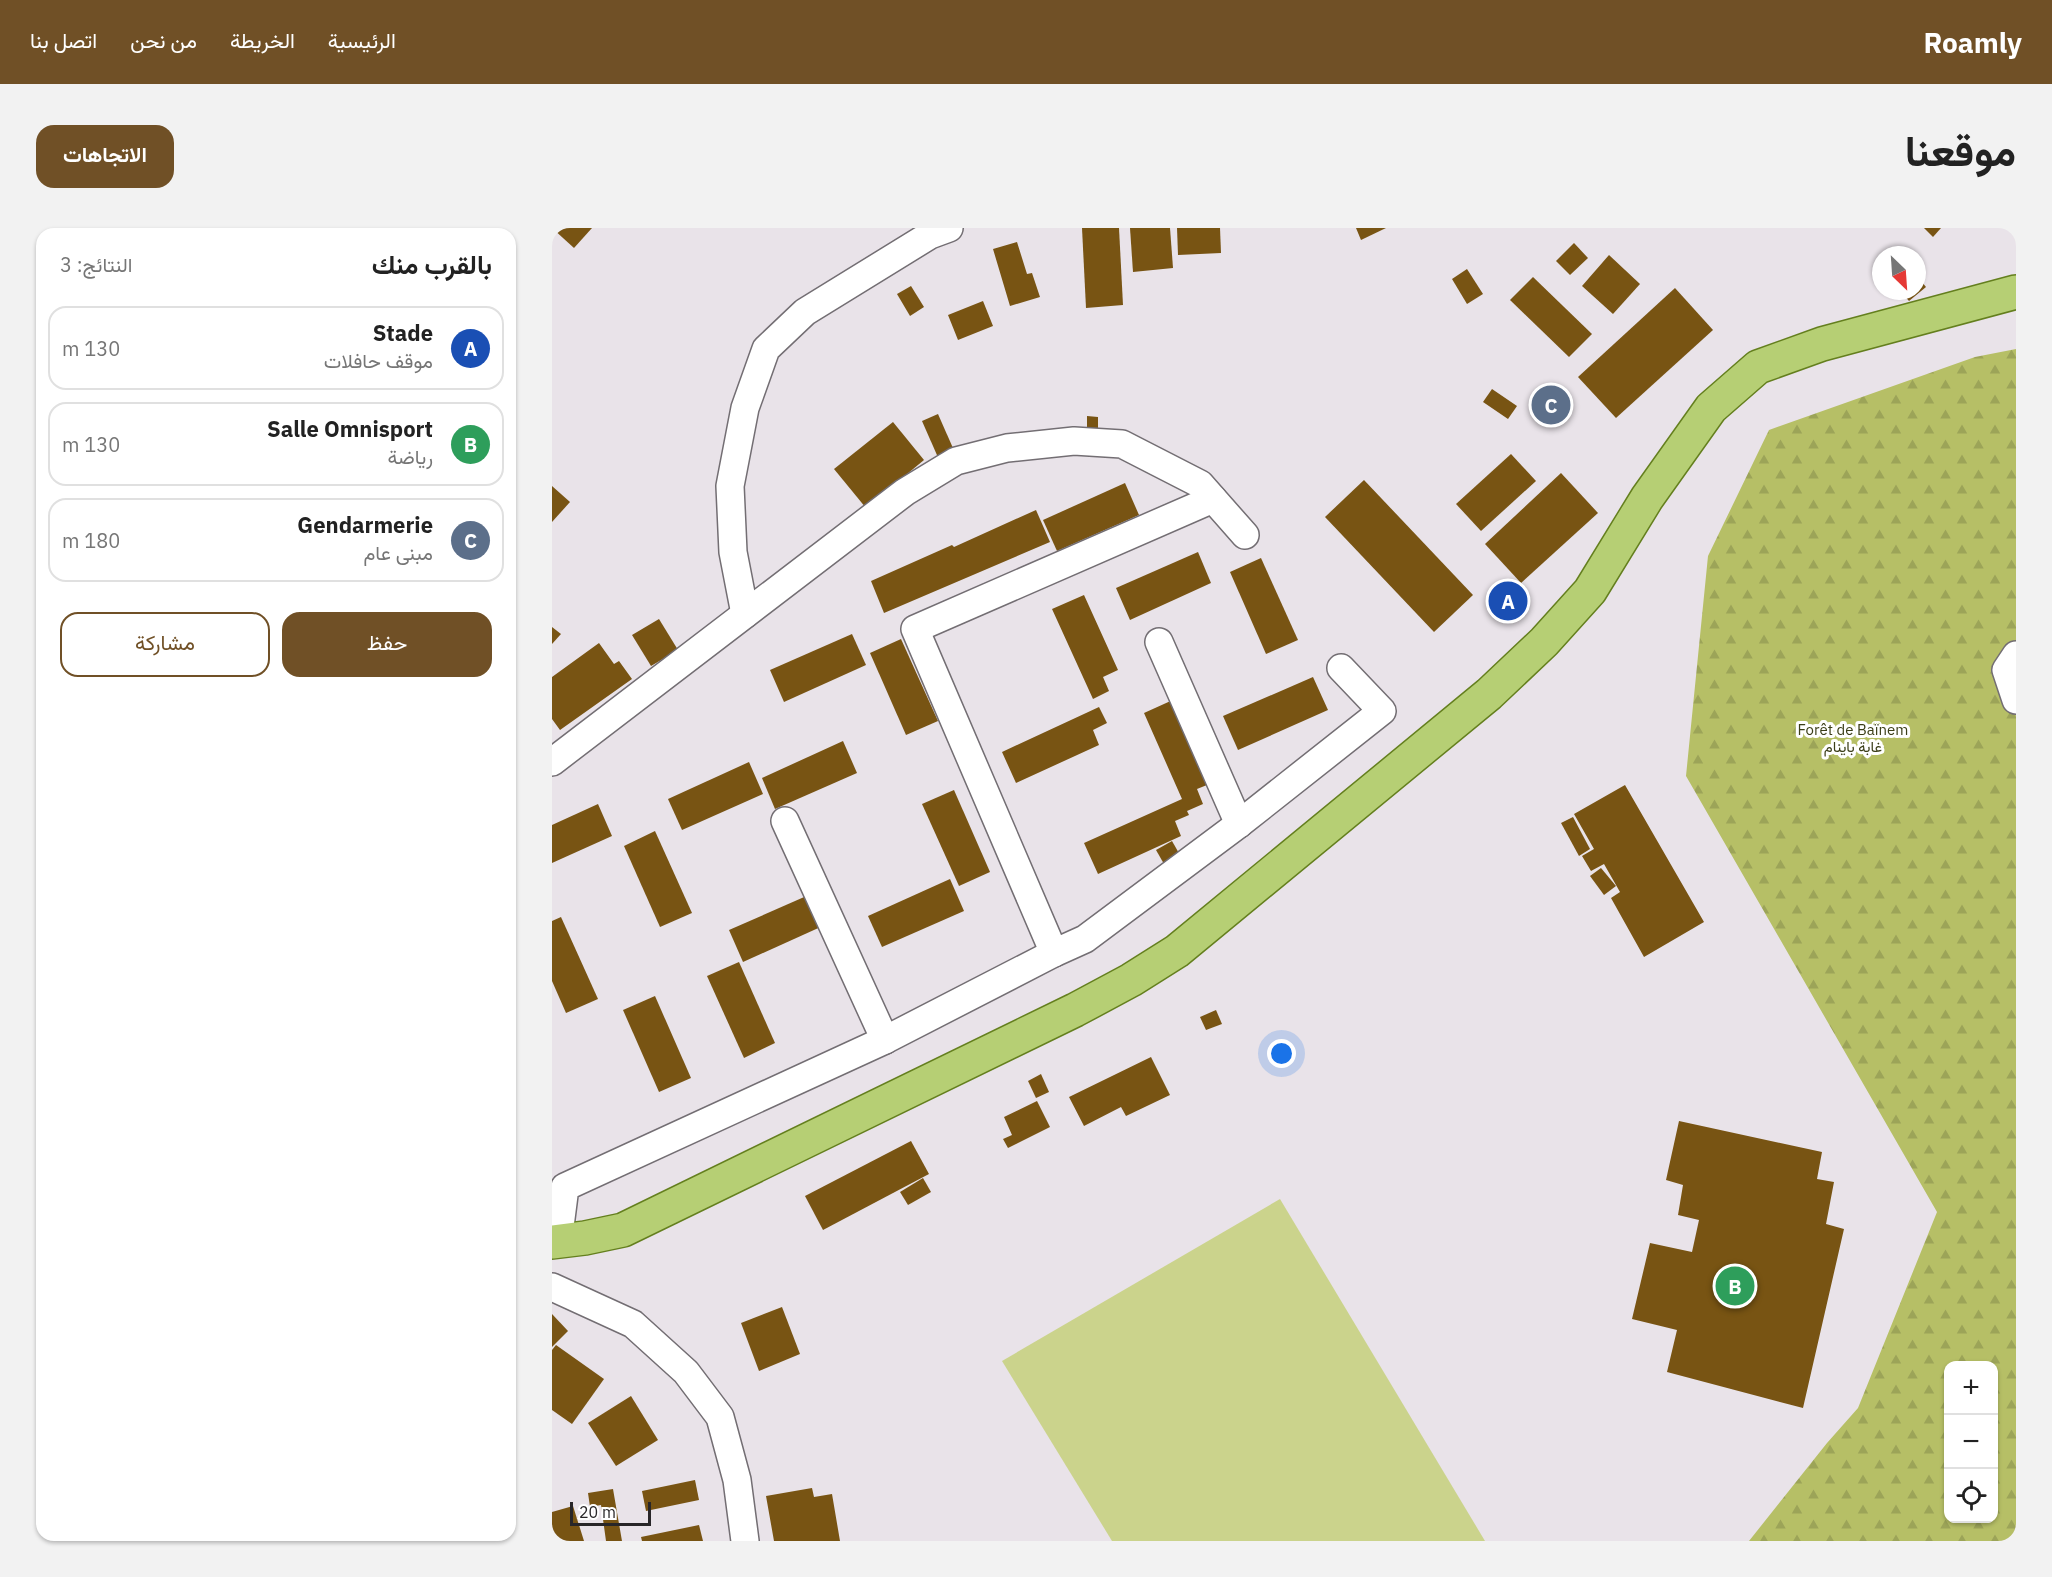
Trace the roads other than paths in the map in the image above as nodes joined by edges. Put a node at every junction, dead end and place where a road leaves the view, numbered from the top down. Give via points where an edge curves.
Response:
1 (949, 228) edge
2 (2016, 292) edge
3 (1214, 500) junction
4 (1245, 535) dead end
5 (745, 615) junction
6 (1159, 642) dead end
7 (2016, 656) edge
8 (1341, 668) dead end
9 (2016, 700) edge
10 (552, 762) edge
11 (784, 821) dead end
12 (1239, 824) junction
13 (1054, 953) junction
14 (885, 1040) junction
15 (555, 1242) edge
16 (552, 1287) edge
17 (745, 1541) edge

1 - 5 street via 930,235 806,312 766,349 745,408 730,486 733,552
2 - 15 main road via 1822,344 1758,367 1711,408 1647,498 1590,591 1544,642 1489,694 1177,951 1076,1010 623,1230
3 - 4 street
3 - 5 street via 1200,484 1122,444 1074,441 1007,448 956,461 905,492
3 - 13 street via 915,629
5 - 10 street
6 - 12 street
7 - 9 street via 2006,670
8 - 12 street via 1382,711
11 - 14 street
12 - 13 street via 1085,939
13 - 14 street
14 - 15 street via 565,1187
16 - 17 street via 633,1324 686,1372 720,1417 737,1480

